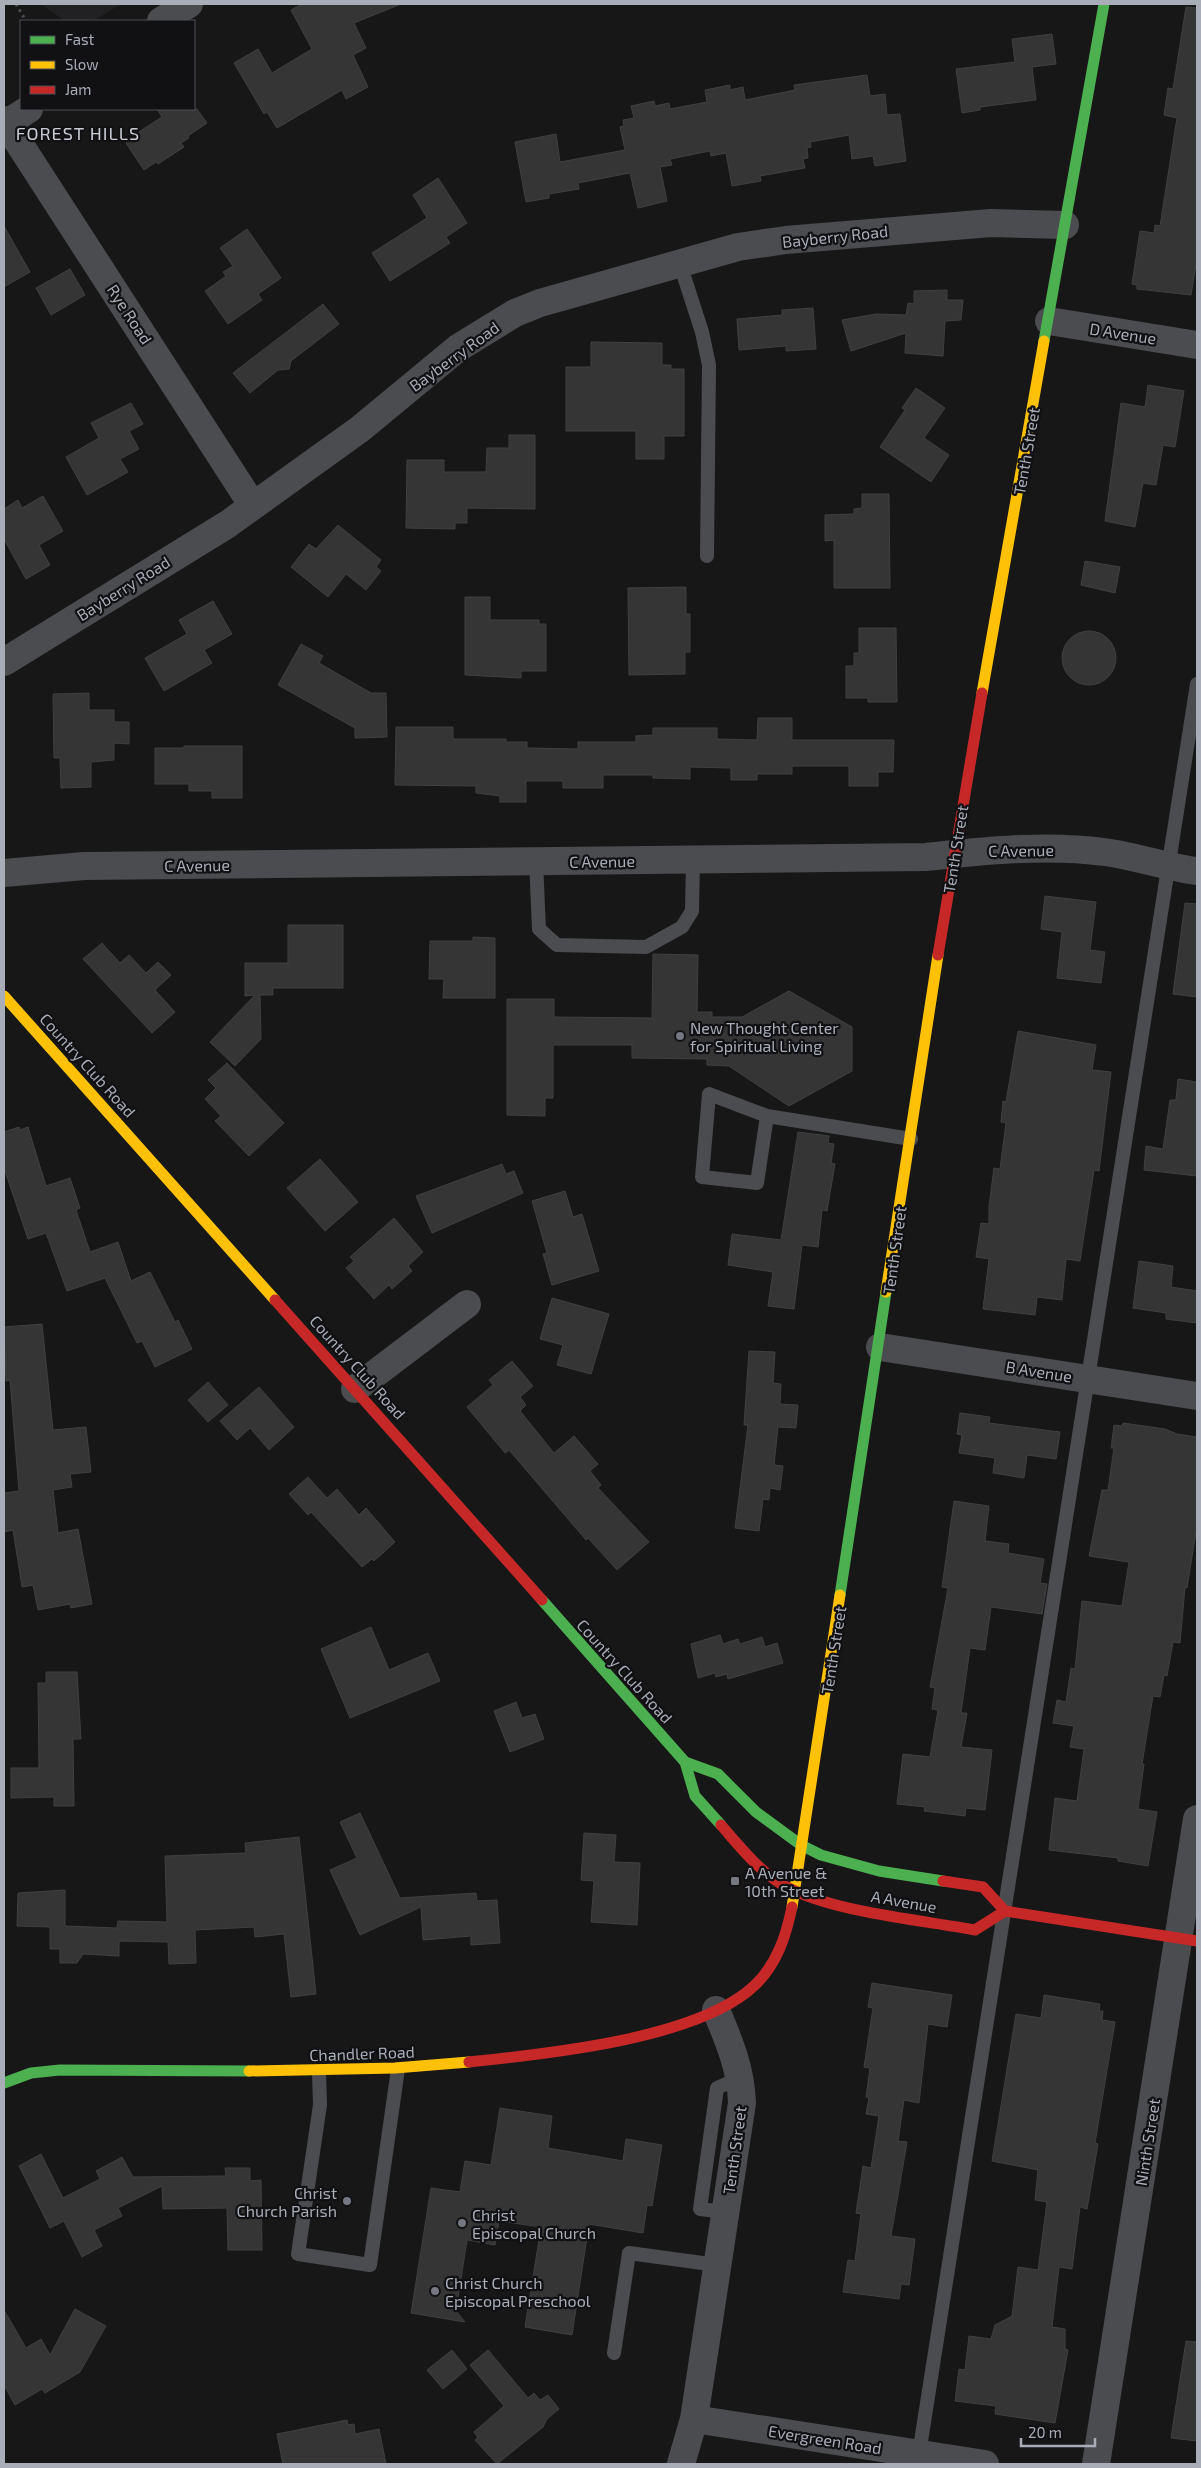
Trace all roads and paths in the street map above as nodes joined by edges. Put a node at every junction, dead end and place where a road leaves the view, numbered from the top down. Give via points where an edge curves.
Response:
1 (16, 4) edge
2 (189, 4) edge
3 (1104, 4) edge
4 (25, 20) edge
5 (163, 20) edge
6 (11, 119) edge
7 (1065, 225) junction
8 (680, 264) junction
9 (1049, 321) junction
10 (1197, 344) edge
11 (253, 506) junction
12 (707, 556) dead end
13 (4, 662) edge
14 (1197, 684) edge
15 (953, 854) junction
16 (693, 860) junction
17 (536, 861) junction
18 (1169, 867) junction
19 (1197, 871) edge
20 (4, 873) edge
21 (4, 996) edge
22 (767, 1116) junction
23 (911, 1139) junction
24 (467, 1304) dead end
25 (880, 1347) junction
26 (1088, 1379) junction
27 (355, 1389) junction
28 (1197, 1396) edge
29 (685, 1762) junction
30 (1197, 1820) edge
31 (801, 1845) junction
32 (794, 1891) junction
33 (1005, 1911) junction
34 (1188, 1939) edge
35 (716, 2010) junction
36 (398, 2069) junction
37 (319, 2072) junction
38 (4, 2083) edge
39 (717, 2265) junction
40 (614, 2353) dead end
41 (694, 2419) junction
42 (919, 2454) junction
43 (681, 2464) edge
44 (985, 2464) edge
45 (1096, 2464) edge

1 - 4 path
2 - 5 street
3 - 7 street, Tenth Street
6 - 11 street, Rye Road
7 - 8 street, Bayberry Road via 991,223 786,240 738,247
7 - 9 street, Tenth Street
8 - 11 street, Bayberry Road via 515,313 458,348 360,429
8 - 12 lane via 709,365
9 - 10 street, D Avenue
9 - 15 street, Tenth Street
11 - 13 street, Bayberry Road
14 - 18 lane
15 - 16 street, C Avenue
15 - 18 street, C Avenue via 1018,848 1073,850 1142,858
15 - 23 street, Tenth Street
16 - 17 street, C Avenue
16 - 17 lane via 692,910 682,927 646,947 557,946 539,929
17 - 20 street, C Avenue via 84,866
18 - 19 street, C Avenue
18 - 26 lane
21 - 27 street, Country Club Road
22 - 22 lane via 709,1094 702,1177 757,1183
22 - 23 lane
23 - 25 street, Tenth Street
24 - 27 street
25 - 26 street, B Avenue
25 - 31 street, Tenth Street
26 - 28 street, B Avenue
26 - 33 lane
27 - 29 street, Country Club Road
29 - 31 street, Country Club Road via 718,1774 756,1812
29 - 32 street, Country Club Road via 696,1796 752,1860 772,1878
30 - 34 street, Ninth Street
31 - 32 street, Tenth Street
31 - 33 street, A Avenue via 830,1858 879,1871 983,1887
32 - 33 street, A Avenue via 857,1909 975,1930
32 - 35 street, Tenth Street via 789,1924 767,1972 743,1996
33 - 34 street
33 - 42 lane
34 - 45 street, Ninth Street
35 - 36 street, Chandler Road via 650,2034 564,2051
35 - 39 street, Tenth Street via 734,2052 742,2104
36 - 37 street, Chandler Road
36 - 37 lane via 370,2264 298,2254 321,2099
37 - 38 street, Chandler Road via 60,2070 31,2074
39 - 40 lane via 629,2253
39 - 41 street, Tenth Street
41 - 42 street, Evergreen Road
41 - 43 street, Tenth Street
42 - 44 street, Evergreen Road

